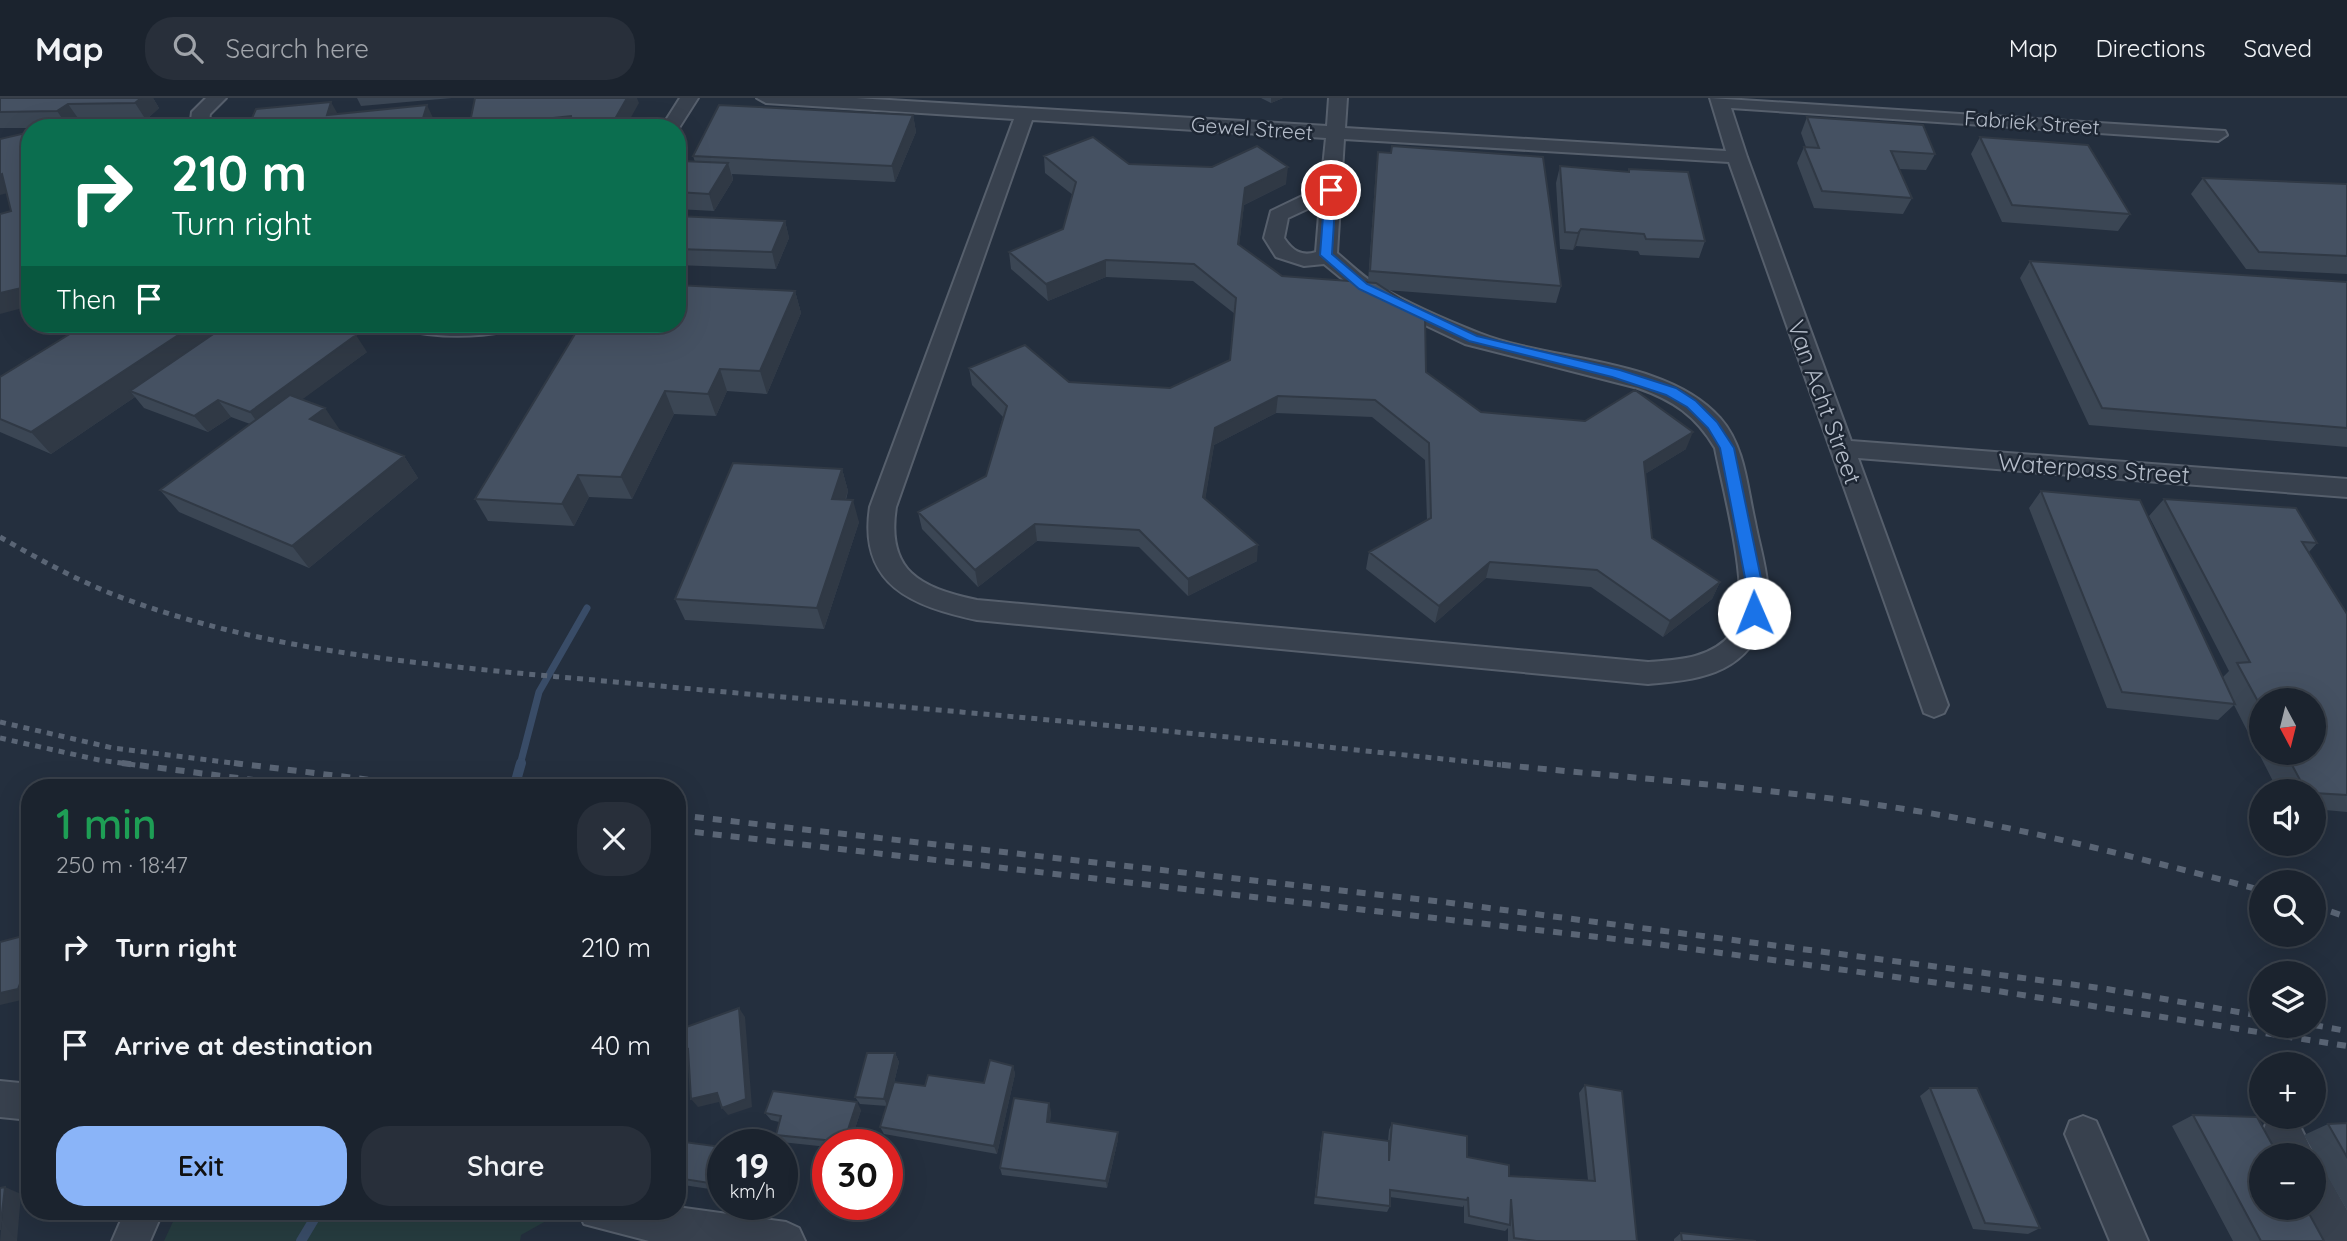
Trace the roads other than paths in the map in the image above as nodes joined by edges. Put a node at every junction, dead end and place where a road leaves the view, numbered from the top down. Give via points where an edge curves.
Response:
1 (217, 98) edge
2 (689, 98) edge
3 (766, 98) edge
4 (1338, 98) edge
5 (1720, 100) edge
6 (1025, 114) junction
7 (200, 119) edge
8 (676, 119) edge
9 (1335, 133) junction
10 (2218, 135) dead end
11 (1737, 157) junction
12 (1331, 190) junction
13 (1326, 255) junction
14 (1842, 449) junction
15 (2347, 488) edge
16 (1934, 705) dead end
17 (0, 1098) edge
18 (21, 1101) edge
19 (2084, 1134) dead end
20 (2326, 1209) edge
21 (140, 1220) edge
22 (633, 1220) edge
23 (131, 1241) edge
24 (786, 1241) edge
25 (2129, 1241) edge
26 (2343, 1241) edge

1 - 7 street via 201,112
2 - 8 street
3 - 6 street, Gewel Street
4 - 9 street
5 - 10 street, Fabriek Street
5 - 11 street, Van Acht Street
6 - 9 street, Gewel Street
6 - 13 street via 881,514 880,550 900,578 937,599 977,610 1648,673 1688,670 1717,660 1743,639 1754,613 1754,583 1727,448 1692,404 1645,382 1473,339 1370,290
9 - 11 street, Gewel Street
9 - 12 street
11 - 14 street, Van Acht Street
12 - 13 street
12 - 13 street via 1281,212 1274,238 1279,248 1294,258 1312,260
14 - 15 street, Waterpass Street
14 - 16 street, Van Acht Street
17 - 18 street
19 - 25 street
20 - 26 street
21 - 23 street
22 - 24 street

